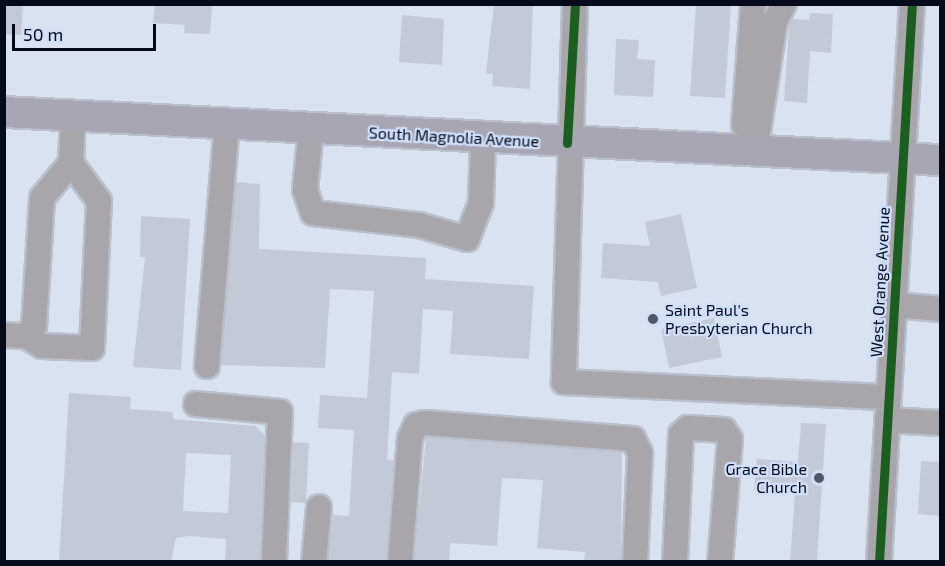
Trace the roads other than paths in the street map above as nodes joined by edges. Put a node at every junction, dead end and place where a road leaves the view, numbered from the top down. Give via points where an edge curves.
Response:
1 (575, 4) edge
2 (753, 4) edge
3 (784, 4) edge
4 (912, 4) edge
5 (4, 112) edge
6 (73, 114) junction
7 (227, 123) junction
8 (311, 128) junction
9 (483, 138) junction
10 (567, 143) junction
11 (748, 151) junction
12 (903, 158) junction
13 (940, 160) edge
14 (71, 163) junction
15 (894, 305) junction
16 (940, 309) edge
17 (15, 336) edge
18 (207, 366) dead end
19 (196, 404) dead end
20 (888, 408) junction
21 (940, 423) edge
22 (319, 507) dead end
23 (274, 561) edge
24 (314, 561) edge
25 (400, 561) edge
26 (635, 561) edge
27 (675, 561) edge
28 (720, 561) edge
29 (879, 561) edge

1 - 10 street
2 - 11 street
3 - 11 street via 774,21
4 - 12 street, West Orange Avenue
5 - 6 main road, South Magnolia Avenue
6 - 7 main road, South Magnolia Avenue
6 - 14 street
7 - 8 main road, South Magnolia Avenue
7 - 18 street
8 - 9 main road, South Magnolia Avenue
8 - 9 street via 305,190 313,213 419,225 467,239 481,203
9 - 10 main road, South Magnolia Avenue
10 - 11 main road, South Magnolia Avenue
10 - 20 street via 564,382
11 - 12 main road, South Magnolia Avenue
12 - 13 main road, South Magnolia Avenue
12 - 15 street, West Orange Avenue
14 - 17 street via 42,198 34,326
14 - 17 street via 99,201 92,348 42,346
15 - 16 street
15 - 20 street, West Orange Avenue
19 - 23 street via 280,412
20 - 21 street
20 - 29 street, West Orange Avenue
22 - 24 street
25 - 26 street via 410,438 416,425 425,423 633,439 640,453
27 - 28 street via 681,434 688,428 724,430 730,440

